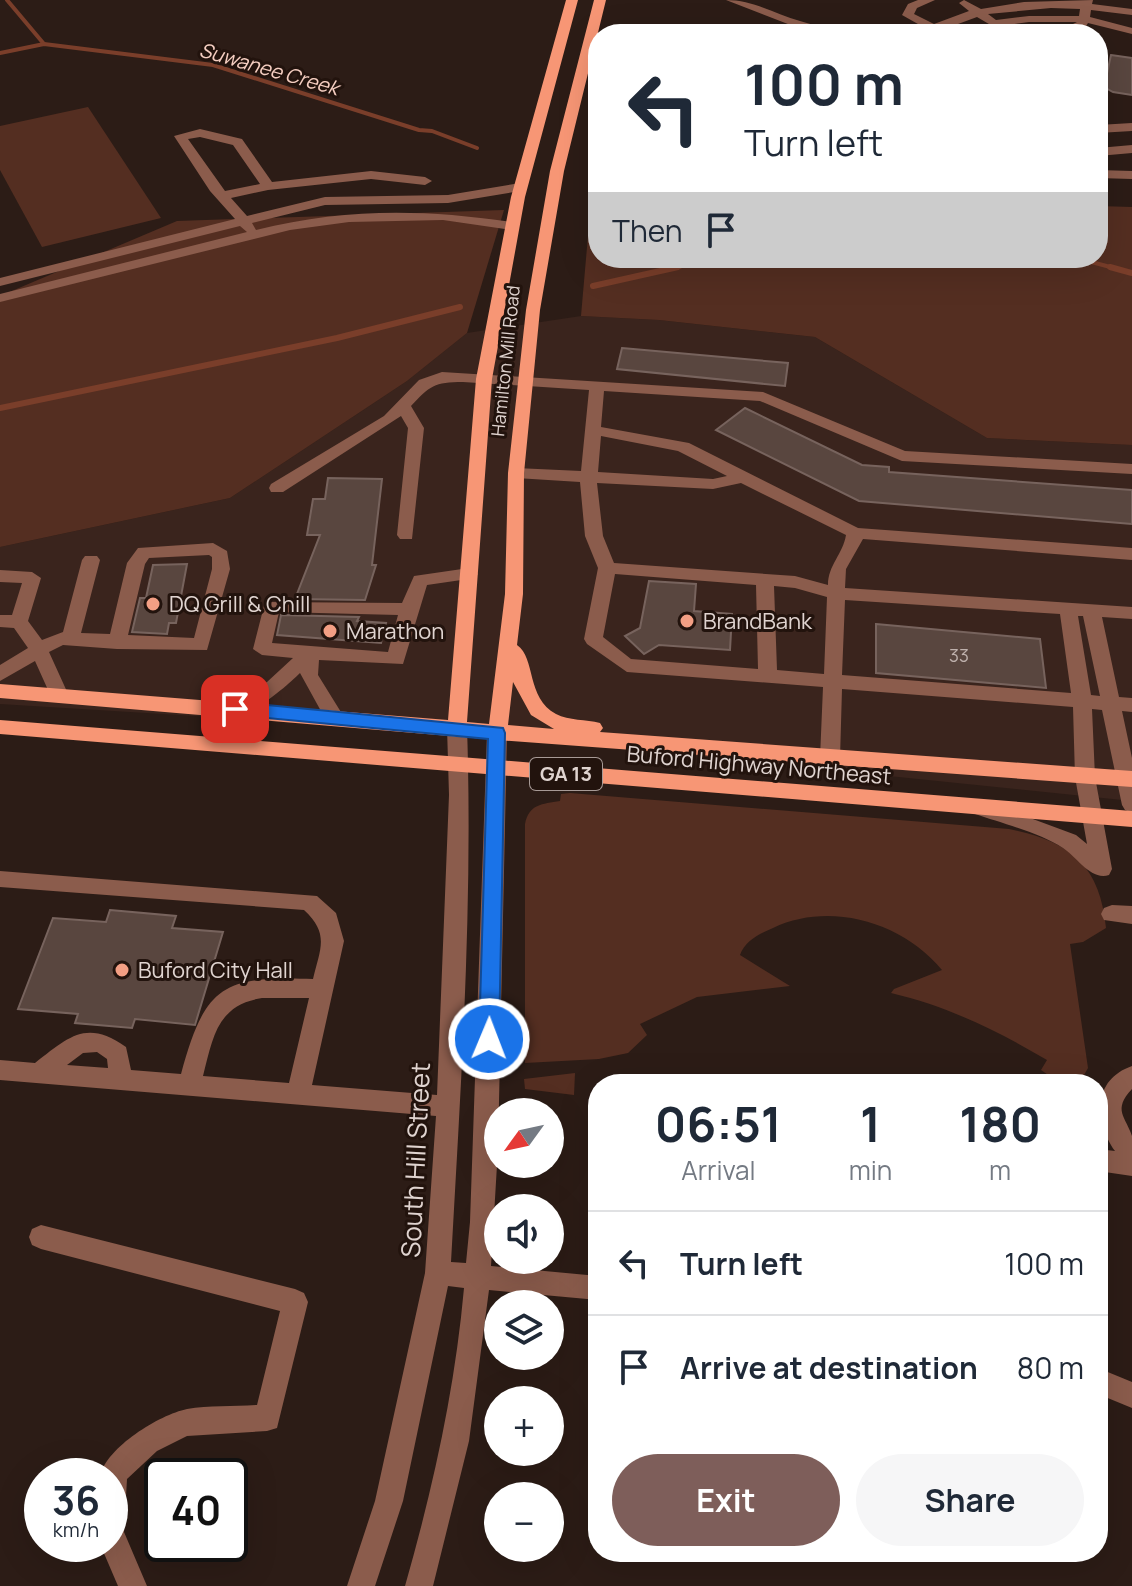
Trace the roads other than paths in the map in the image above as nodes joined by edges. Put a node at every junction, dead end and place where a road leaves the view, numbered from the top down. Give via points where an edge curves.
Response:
1 (572, 0) edge
2 (600, 0) edge
3 (732, 0) edge
4 (929, 0) edge
5 (1087, 2) edge
6 (967, 4) edge
7 (1132, 12) edge
8 (1084, 19) junction
9 (594, 24) edge
10 (797, 24) edge
11 (919, 24) edge
12 (936, 24) edge
13 (994, 24) joint
14 (1082, 24) edge
15 (1104, 24) edge
16 (1108, 25) edge
17 (1132, 31) edge
18 (588, 45) edge
19 (1132, 127) edge
20 (1108, 128) edge
21 (1132, 149) edge
22 (1108, 151) edge
23 (1108, 174) edge
24 (1132, 175) edge
25 (425, 181) dead end
26 (268, 186) junction
27 (520, 187) junction
28 (221, 196) junction
29 (242, 220) junction
30 (512, 226) junction
31 (256, 235) junction
32 (0, 282) edge
33 (0, 298) edge
34 (484, 379) junction
35 (524, 381) junction
36 (597, 386) junction
37 (403, 406) junction
38 (593, 430) junction
39 (1132, 469) edge
40 (516, 473) junction
41 (590, 475) junction
42 (744, 477) junction
43 (277, 488) dead end
44 (855, 533) junction
45 (406, 535) dead end
46 (1132, 554) edge
47 (91, 560) dead end
48 (607, 568) junction
49 (469, 574) junction
50 (0, 576) edge
51 (765, 580) junction
52 (835, 593) junction
53 (1068, 608) junction
54 (408, 609) junction
55 (1091, 610) junction
56 (1132, 613) edge
57 (0, 621) edge
58 (19, 622) junction
59 (510, 632) junction
60 (70, 638) junction
61 (117, 643) junction
62 (39, 650) junction
63 (310, 652) junction
64 (0, 674) edge
65 (768, 677) junction
66 (833, 682) junction
67 (0, 691) edge
68 (60, 696) junction
69 (1082, 701) junction
70 (1110, 704) junction
71 (1132, 705) edge
72 (235, 709) junction
73 (334, 717) junction
74 (457, 727) junction
75 (5, 729) edge
76 (497, 733) junction
77 (685, 746) junction
78 (830, 758) junction
79 (458, 765) junction
80 (496, 768) junction
81 (1085, 777) junction
82 (1130, 779) edge
83 (1132, 805) edge
84 (978, 806) junction
85 (1092, 816) junction
86 (1132, 819) edge
87 (0, 879) edge
88 (322, 989) junction
89 (0, 1070) edge
90 (39, 1073) junction
91 (1132, 1076) edge
92 (120, 1080) junction
93 (189, 1086) junction
94 (298, 1096) junction
95 (448, 1106) junction
96 (1108, 1109) edge
97 (1108, 1127) edge
98 (1132, 1152) edge
99 (1108, 1161) edge
100 (1132, 1165) edge
101 (41, 1237) dead end
102 (438, 1273) junction
103 (480, 1277) junction
104 (588, 1287) edge
105 (1108, 1385) edge
106 (1132, 1395) edge
107 (133, 1586) edge
108 (361, 1586) edge
109 (419, 1586) edge

1 - 27 main road, Hamilton Mill Road
2 - 9 main road, Hamilton Mill Road
3 - 10 street
4 - 11 street via 912,6 908,15
5 - 6 street
5 - 7 street
5 - 8 street
6 - 12 street
6 - 13 street
8 - 13 street
8 - 14 street
8 - 15 street
16 - 17 street
18 - 35 main road, Hamilton Mill Road via 545,228
19 - 20 street
21 - 22 street
23 - 24 street
25 - 26 street via 371,175
26 - 28 street
26 - 28 street via 237,142 200,133 180,136
27 - 29 street via 448,199 325,201
27 - 30 main road, Hamilton Mill Road
28 - 29 street
29 - 31 street
29 - 32 street
30 - 31 street via 443,216 349,218
30 - 34 main road, Hamilton Mill Road
31 - 33 street
34 - 35 street
34 - 37 street via 442,377 424,383
34 - 49 main road, Hamilton Mill Road
35 - 36 street
35 - 40 main road, Hamilton Mill Road
36 - 38 street
36 - 39 street via 763,397 902,456
37 - 43 street
37 - 45 street via 416,428
38 - 41 street
38 - 42 street via 683,447
40 - 41 street
40 - 59 main road, Hamilton Mill Road
41 - 42 street via 713,484
41 - 48 street via 594,536
42 - 44 street
44 - 46 street
44 - 52 street via 837,569
47 - 60 street
48 - 51 street
48 - 65 street via 593,639 627,665
49 - 54 street via 420,580
49 - 74 main road, Hamilton Mill Road
50 - 58 street via 32,578
51 - 52 street
51 - 65 street
52 - 53 street
52 - 66 street
53 - 55 street
53 - 69 street
54 - 63 street via 396,659
54 - 63 street via 271,606 262,649
55 - 56 street
55 - 70 street
57 - 58 street
58 - 62 street
59 - 76 main road, Hamilton Mill Road
59 - 77 main road via 521,683 553,721
60 - 61 street
60 - 62 street via 53,640
61 - 61 street via 201,645 221,555 213,549 144,552 136,563
62 - 64 street
62 - 68 street
63 - 72 street via 274,687
63 - 73 street via 309,675
65 - 66 street
66 - 69 street
66 - 78 street
67 - 68 main road, Buford Highway Northeast / GA 13
68 - 72 main road, Buford Highway Northeast / GA 13
69 - 70 street
69 - 81 street
70 - 71 street
70 - 82 street
72 - 73 main road, Buford Highway Northeast / GA 13
73 - 74 main road, Buford Highway Northeast / GA 13
74 - 76 main road, Buford Highway Northeast / GA 13
74 - 79 street, South Hill Street
75 - 79 main road, Buford Highway Northeast / GA 13
76 - 77 main road, Buford Highway Northeast / GA 13
76 - 80 street
77 - 78 main road, Buford Highway Northeast / GA 13
78 - 81 main road, Buford Highway Northeast / GA 13
79 - 80 main road, Buford Highway Northeast / GA 13
79 - 95 street, South Hill Street
80 - 84 main road, Buford Highway Northeast / GA 13
80 - 103 street
81 - 82 main road, Buford Highway Northeast / GA 13
81 - 85 street
82 - 83 street
84 - 85 main road, Buford Highway Northeast / GA 13
84 - 85 street via 1069,841 1102,869
85 - 86 main road, Buford Highway Northeast / GA 13
87 - 88 street via 309,902 328,919 333,941
88 - 93 street via 265,986 235,991 213,1010
88 - 94 street
89 - 90 street
90 - 92 street
90 - 92 street via 78,1043 101,1042 118,1054
91 - 96 street via 1116,1087
92 - 93 street
93 - 94 street
94 - 95 street
95 - 102 street, South Hill Street
97 - 98 street
99 - 100 street
101 - 107 street via 295,1302 267,1418 186,1423 147,1441 114,1473 110,1533
102 - 103 street
102 - 108 street, South Hill Street via 389,1501
103 - 104 street
103 - 109 street via 462,1410 439,1525
105 - 106 street

